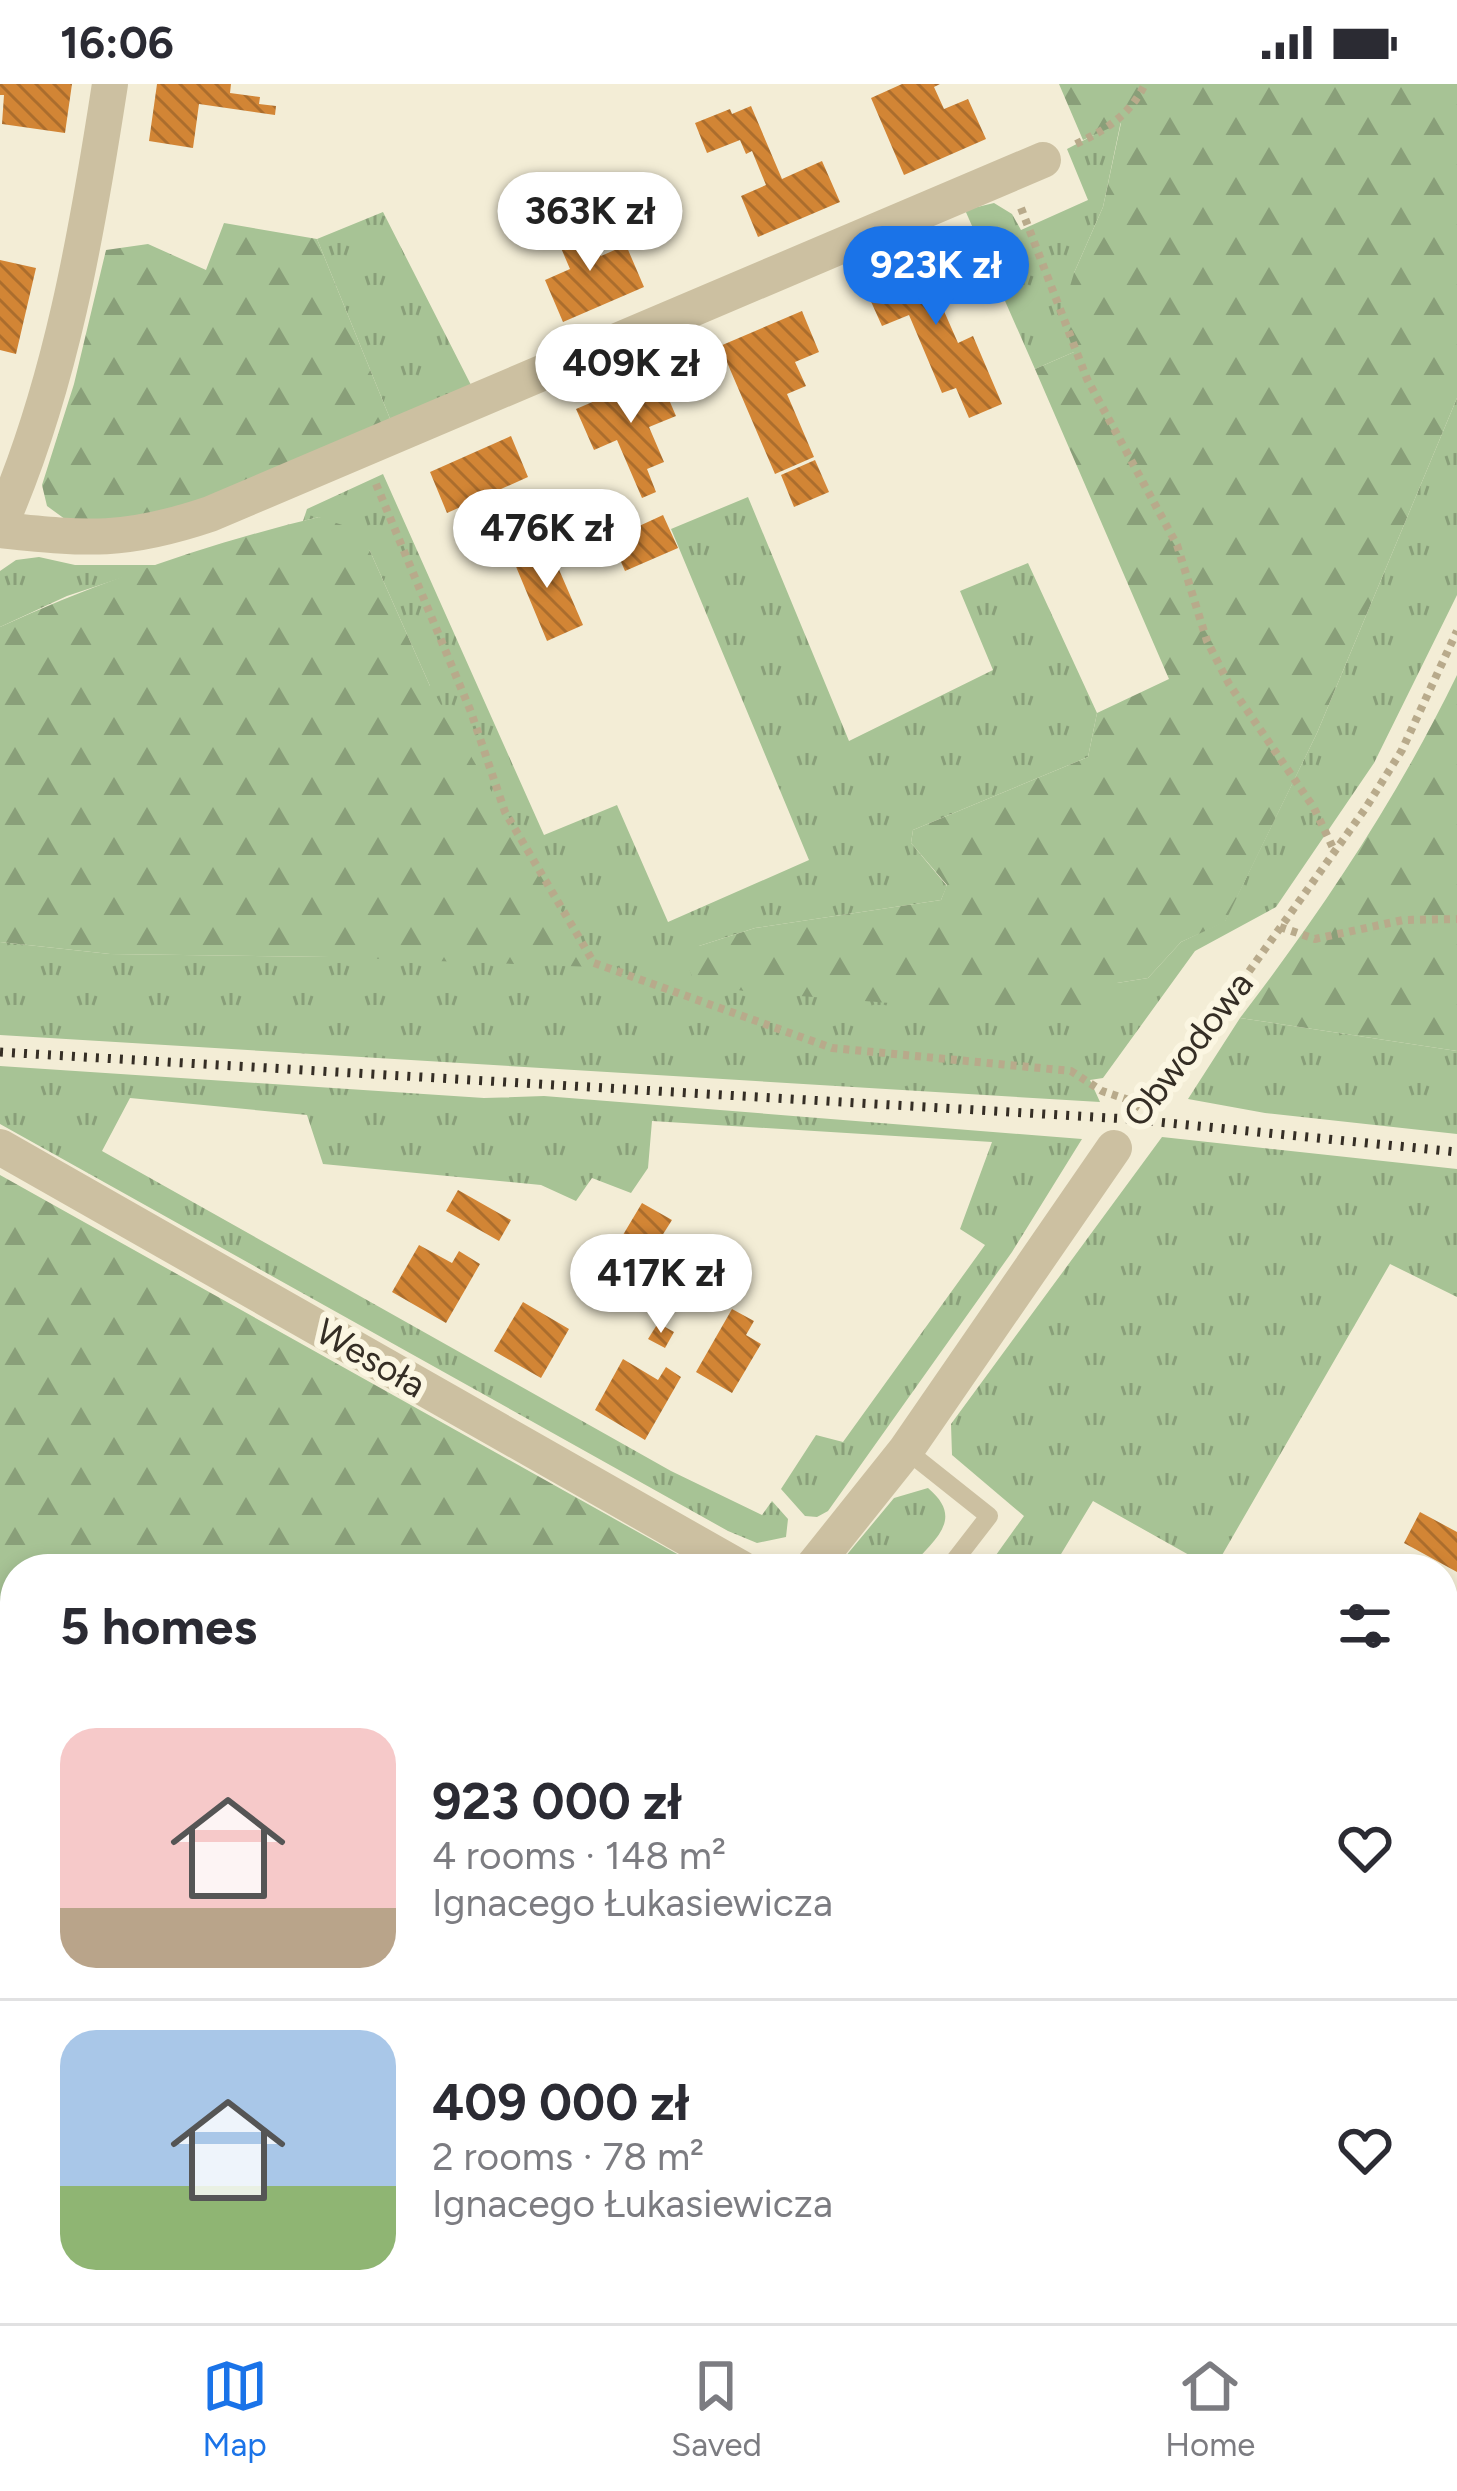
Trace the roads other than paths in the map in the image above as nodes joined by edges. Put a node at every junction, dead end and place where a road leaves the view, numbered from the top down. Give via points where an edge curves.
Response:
1 (110, 84) edge
2 (1043, 160) road end
3 (0, 527) edge
4 (0, 1147) edge
5 (1114, 1148) road end
6 (906, 1450) junction
7 (716, 1554) edge
8 (824, 1554) edge
9 (960, 1554) edge

1 - 3 street via 91,213 48,390
2 - 3 street via 159,532 82,538
4 - 7 street, Wesoła
5 - 6 street, Obwodowa
6 - 8 street, Obwodowa
6 - 9 lane via 989,1516

